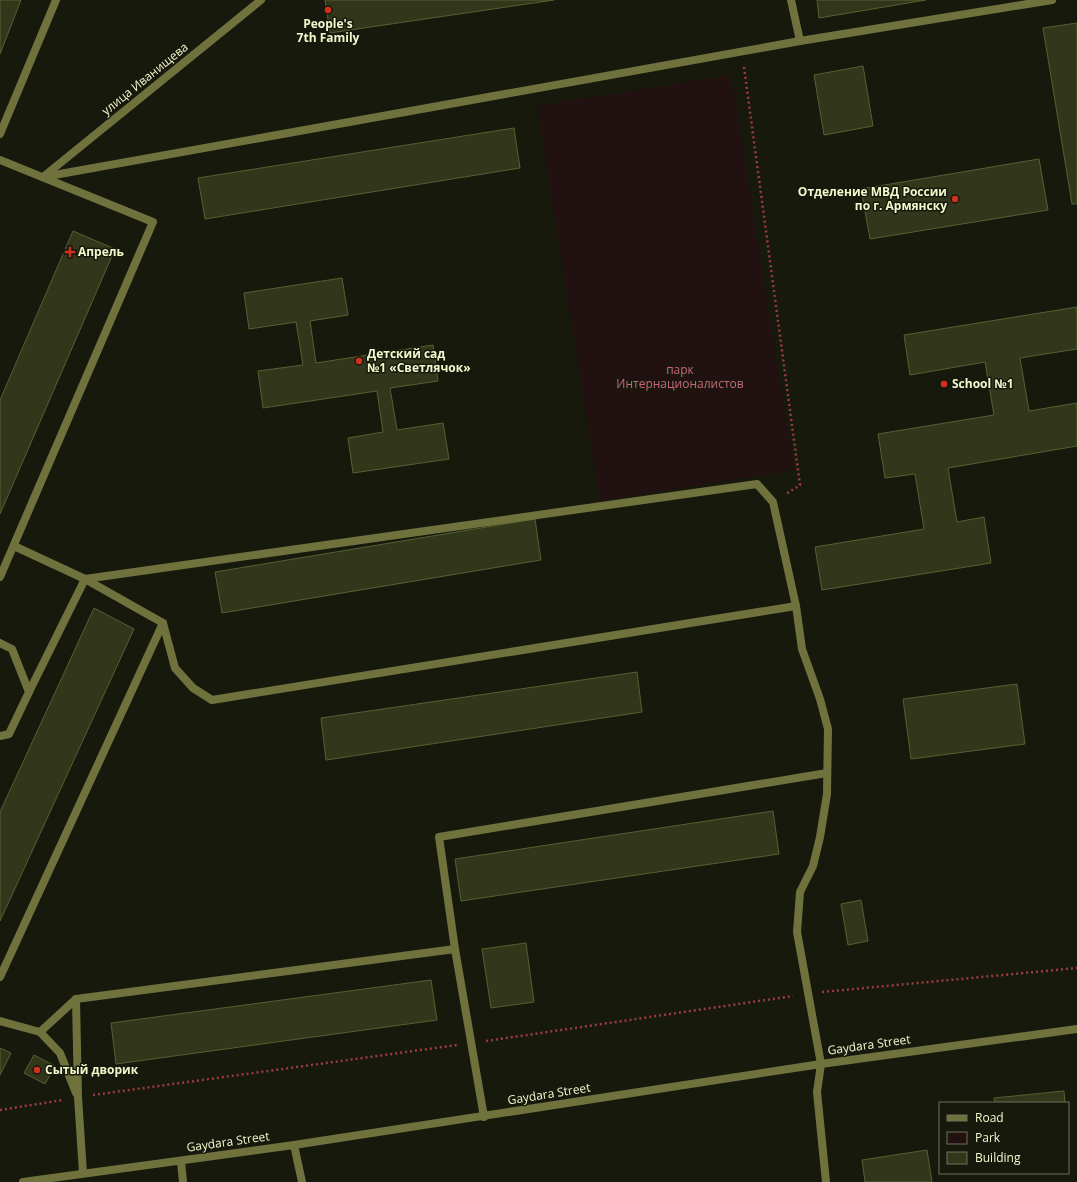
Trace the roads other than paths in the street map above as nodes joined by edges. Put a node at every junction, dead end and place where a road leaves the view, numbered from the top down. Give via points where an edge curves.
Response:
1 (56, 0) edge
2 (261, 0) edge
3 (791, 0) edge
4 (1052, 0) edge
5 (1027, 2) edge
6 (800, 41) junction
7 (0, 134) edge
8 (0, 160) edge
9 (43, 177) junction
10 (14, 546) junction
11 (0, 577) edge
12 (85, 580) junction
13 (796, 606) junction
14 (163, 623) junction
15 (0, 643) edge
16 (29, 692) junction
17 (0, 736) edge
18 (827, 773) junction
19 (454, 949) junction
20 (0, 977) edge
21 (76, 999) junction
22 (0, 1020) edge
23 (1077, 1029) edge
24 (40, 1032) junction
25 (821, 1064) junction
26 (78, 1097) junction
27 (484, 1117) junction
28 (294, 1145) junction
29 (181, 1161) junction
30 (83, 1173) junction
31 (24, 1182) edge
32 (183, 1182) edge
33 (302, 1182) edge
34 (826, 1182) edge

1 - 7 street
2 - 9 street, улица Иванищева
3 - 6 street
4 - 5 street
5 - 6 street
6 - 9 street
8 - 9 street
9 - 10 street via 153,222
10 - 11 street
10 - 12 street
12 - 13 street via 756,484 774,502
12 - 14 street
12 - 16 street
13 - 14 street via 212,700 194,688 174,668
13 - 18 street via 802,649 828,729
14 - 20 street
15 - 16 street via 12,648
16 - 17 street via 9,734
18 - 19 street via 440,837
18 - 25 street via 820,837 813,866 800,892 797,932
19 - 21 street
19 - 27 street
21 - 24 street
21 - 26 street
22 - 24 street
23 - 25 street, Gaydara Street
24 - 26 street via 60,1053
25 - 27 street, Gaydara Street
25 - 34 street via 817,1092
26 - 30 street
27 - 28 street, Gaydara Street
28 - 29 street, Gaydara Street
28 - 33 street
29 - 30 street, Gaydara Street
29 - 32 street
30 - 31 street, Gaydara Street

